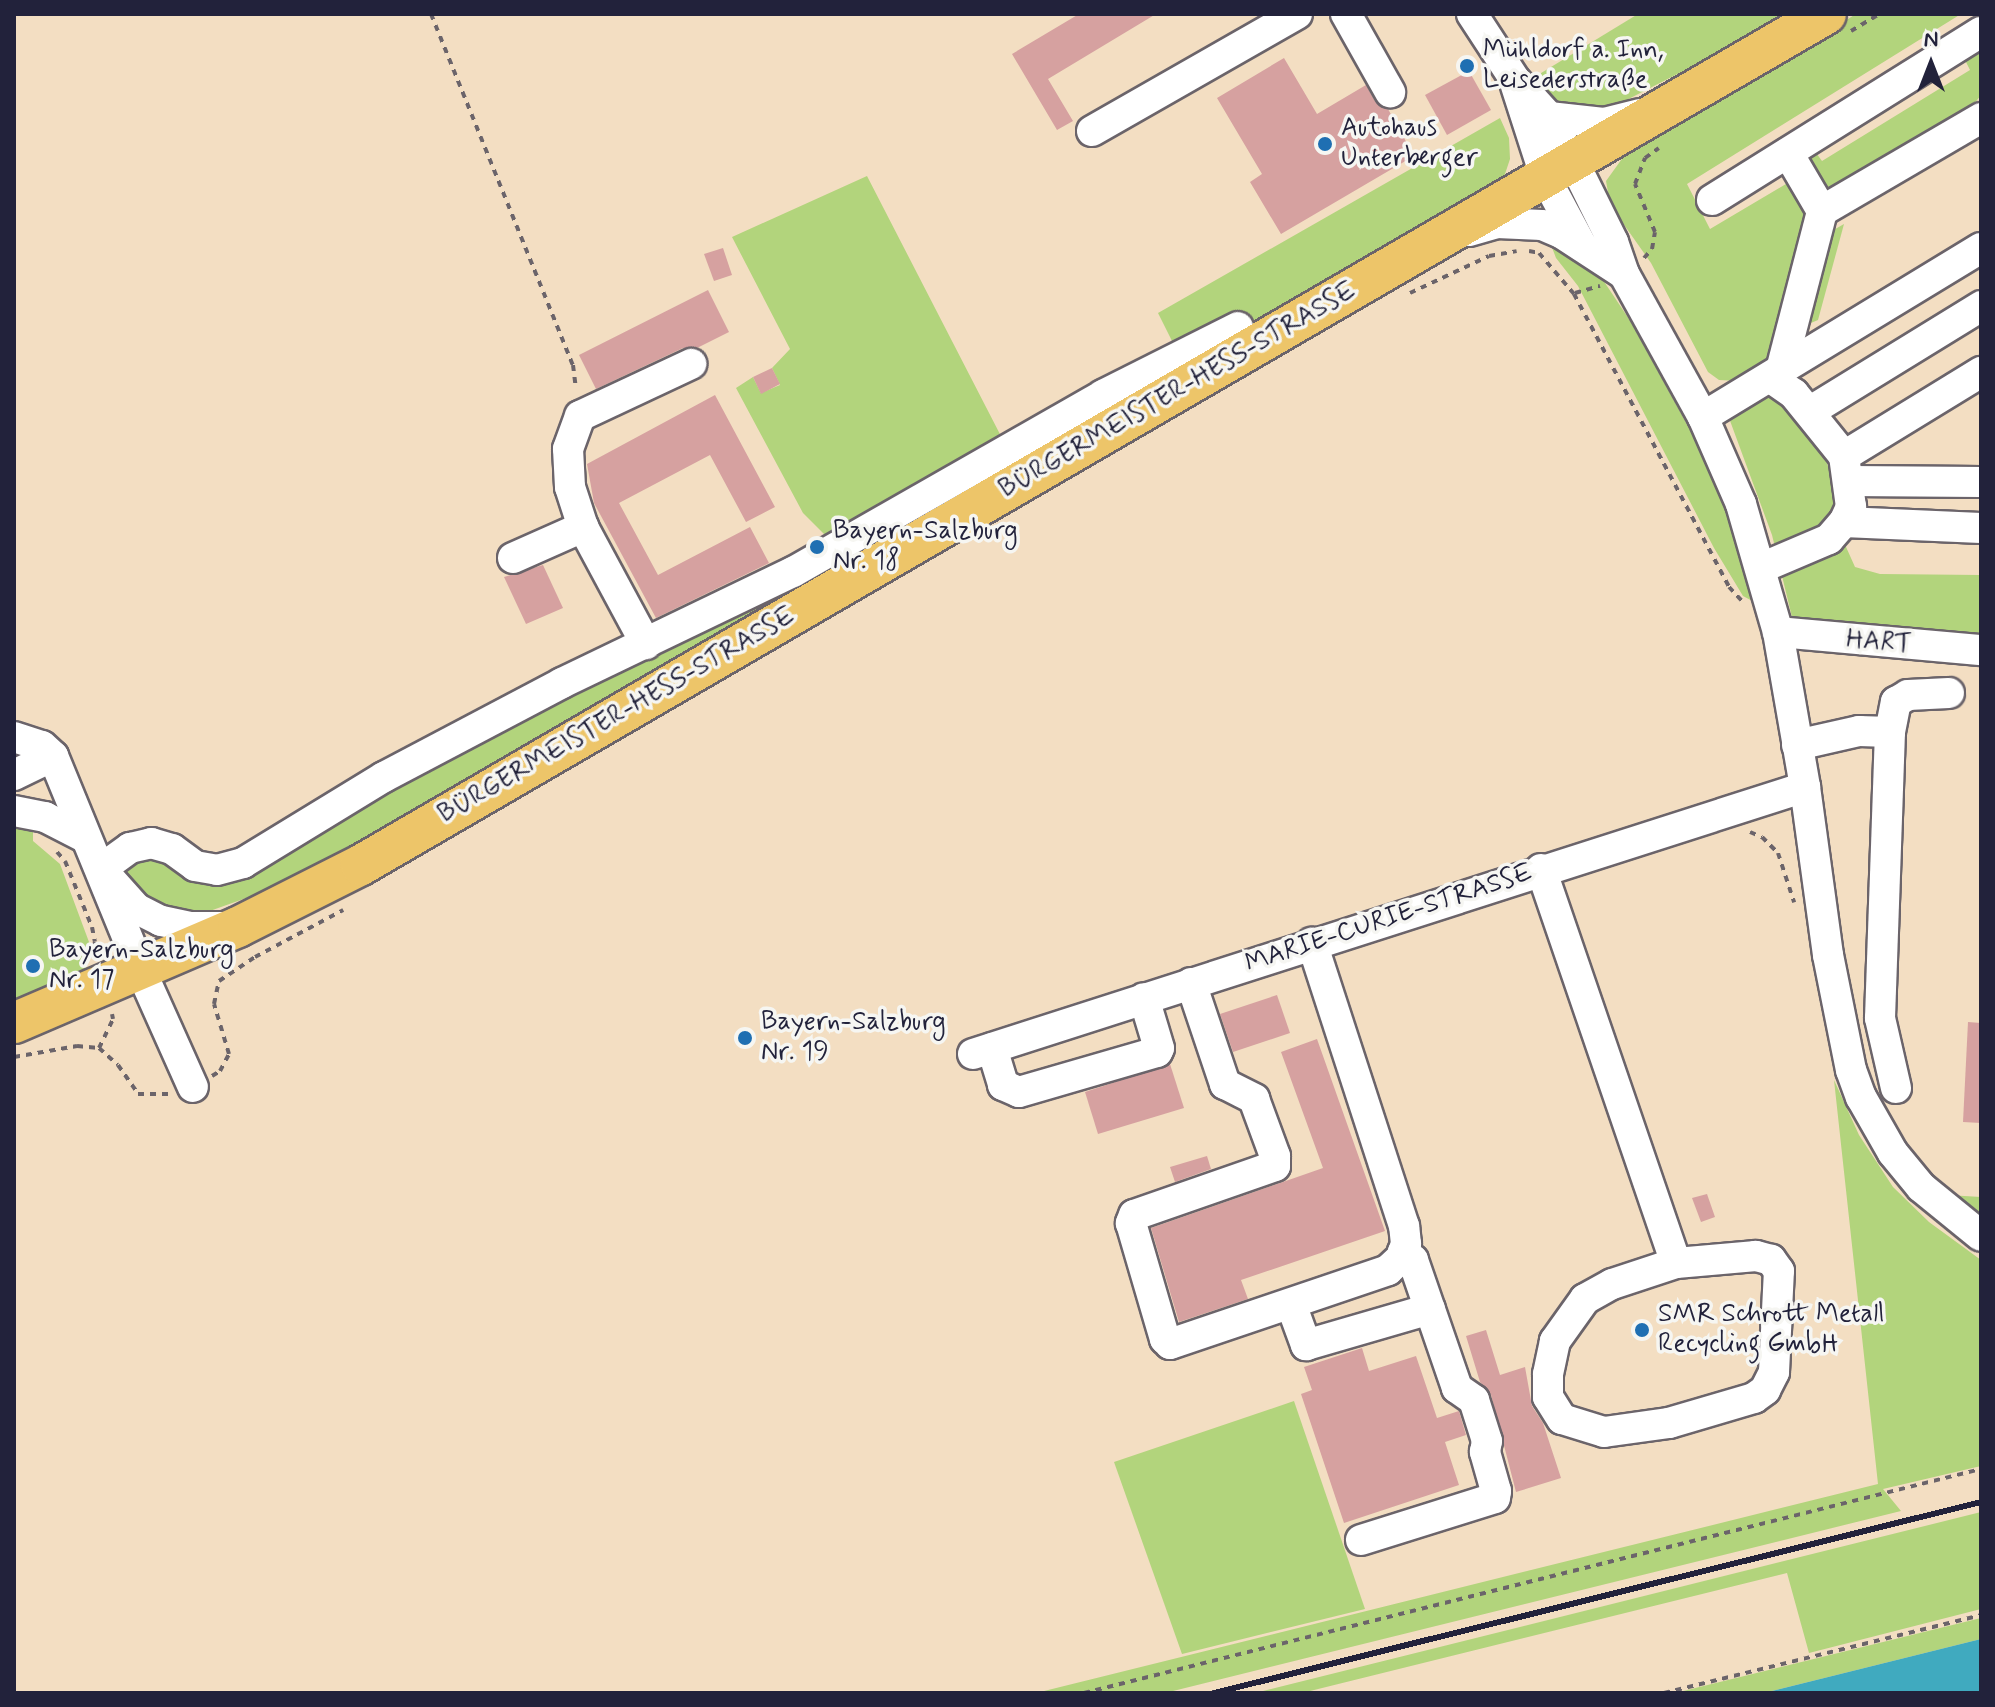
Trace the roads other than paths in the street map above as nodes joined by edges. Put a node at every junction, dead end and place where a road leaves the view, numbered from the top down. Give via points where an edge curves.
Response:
1 (1297, 14) edge
2 (1346, 14) edge
3 (1472, 14) edge
4 (1835, 25) edge
5 (1981, 32) edge
6 (1515, 80) junction
7 (1390, 92) dead end
8 (1549, 117) junction
9 (1981, 118) edge
10 (1666, 126) junction
11 (1092, 131) dead end
12 (1788, 153) junction
13 (1560, 170) junction
14 (1712, 200) dead end
15 (1822, 211) junction
16 (1438, 241) junction
17 (1582, 246) junction
18 (1981, 248) edge
19 (1624, 274) junction
20 (1981, 306) edge
21 (1238, 327) dead end
22 (691, 364) dead end
23 (1981, 372) edge
24 (1775, 373) junction
25 (1809, 412) junction
26 (1703, 417) junction
27 (1847, 468) junction
28 (1981, 482) edge
29 (1844, 522) junction
30 (583, 527) junction
31 (1981, 528) edge
32 (513, 558) dead end
33 (1761, 568) junction
34 (1776, 624) junction
35 (646, 644) junction
36 (1981, 650) edge
37 (1949, 693) dead end
38 (1890, 732) junction
39 (14, 737) edge
40 (1797, 745) junction
41 (53, 756) junction
42 (14, 775) edge
43 (1805, 787) junction
44 (25, 813) edge
45 (86, 838) junction
46 (101, 869) junction
47 (1541, 869) junction
48 (238, 927) junction
49 (1312, 943) junction
50 (141, 971) junction
51 (1191, 983) junction
52 (1144, 998) junction
53 (14, 1023) edge
54 (193, 1087) road end
55 (1896, 1088) dead end
56 (1981, 1236) edge
57 (1403, 1252) junction
58 (1676, 1263) junction
59 (1281, 1307) junction
60 (1430, 1309) junction
61 (1361, 1540) dead end

1 - 11 street
2 - 7 street
3 - 6 street
4 - 10 main road, BÜRGERMEISTER-HESS-STRASSE
5 - 12 street
6 - 8 street
6 - 13 street
8 - 10 street
8 - 13 street
9 - 15 street
10 - 13 main road, BÜRGERMEISTER-HESS-STRASSE
12 - 14 street
12 - 15 street
13 - 16 main road, BÜRGERMEISTER-HESS-STRASSE
13 - 17 street
13 - 19 street via 1613,242
15 - 24 street
16 - 17 street via 1497,223 1524,222
16 - 48 main road, BÜRGERMEISTER-HESS-STRASSE via 361,865
17 - 19 street
18 - 24 street
19 - 26 street
20 - 25 street
21 - 35 street via 1103,395 793,572
22 - 30 street via 580,416 568,449 570,487
23 - 27 street
24 - 25 street
24 - 26 street
25 - 27 street
26 - 33 street via 1741,504
27 - 28 street
27 - 29 street via 1851,507
29 - 31 street
29 - 33 street via 1829,539
30 - 32 street
30 - 35 street
33 - 34 street
34 - 36 street, HART
34 - 40 street
35 - 46 street via 384,777 243,863 217,870 195,866 172,849 151,843 130,848
37 - 38 street via 1908,695 1896,702
38 - 40 street via 1859,731
38 - 55 street via 1880,1018
39 - 41 street via 42,746
40 - 43 street
41 - 42 street
41 - 45 street
43 - 47 street, MARIE-CURIE-STRASSE
43 - 56 street via 1840,1028 1861,1097 1893,1153 1921,1187
44 - 45 street
45 - 46 street
46 - 48 street via 136,908 161,921
46 - 50 street
47 - 49 street, MARIE-CURIE-STRASSE
47 - 58 street
48 - 50 main road, BÜRGERMEISTER-HESS-STRASSE
49 - 51 street, MARIE-CURIE-STRASSE
49 - 57 street via 1404,1226
50 - 53 main road, BÜRGERMEISTER-HESS-STRASSE
50 - 54 street
51 - 52 street, MARIE-CURIE-STRASSE
51 - 59 street via 1225,1084 1254,1099 1275,1166 1143,1211 1131,1223 1170,1344
52 - 52 street, MARIE-CURIE-STRASSE via 982,1051 1003,1085 1019,1092 1157,1052
57 - 59 street via 1388,1270
57 - 60 street via 1413,1260
58 - 58 street via 1612,1284 1585,1299 1555,1341 1548,1374 1548,1397 1562,1419 1604,1432 1669,1423 1765,1390 1774,1372 1779,1271 1771,1260 1756,1256
59 - 60 street via 1306,1345
60 - 61 street via 1457,1388 1474,1400 1487,1441 1495,1498

